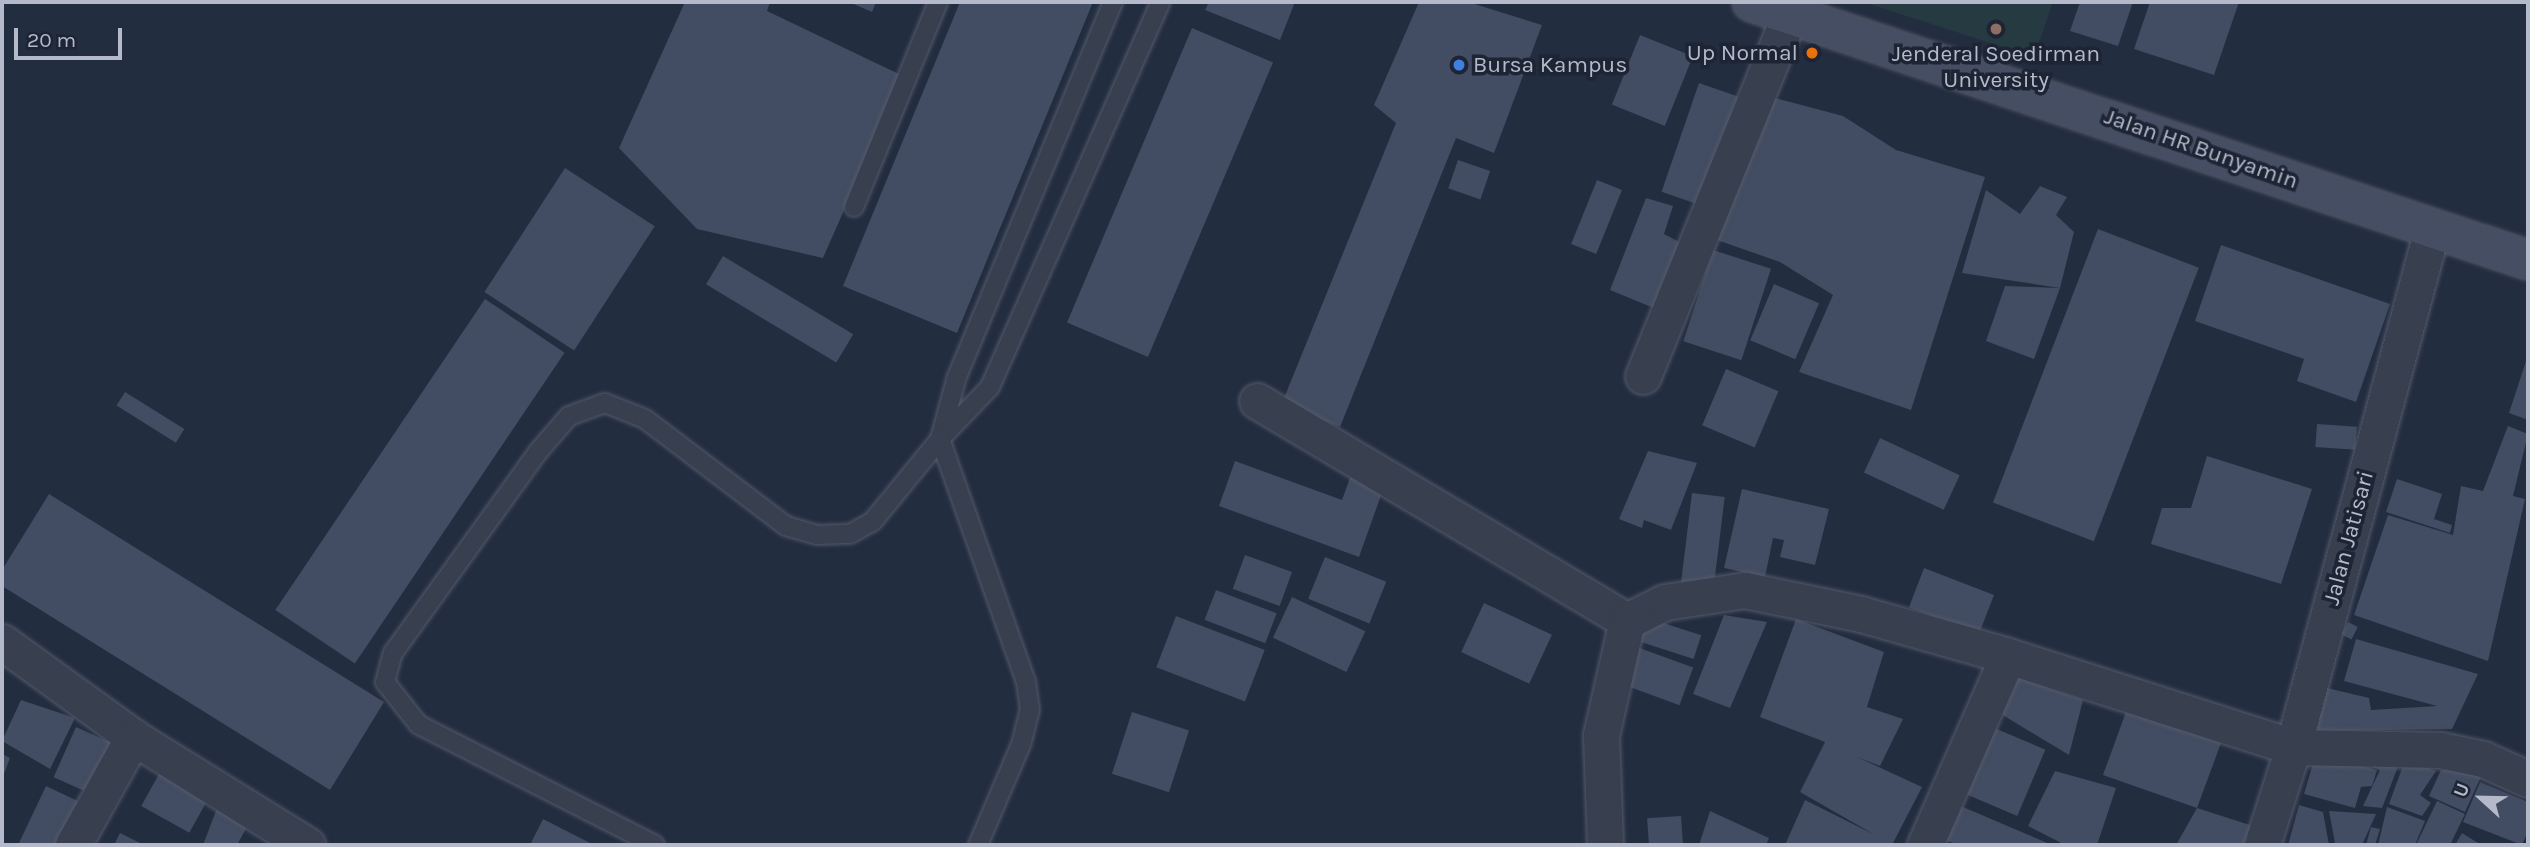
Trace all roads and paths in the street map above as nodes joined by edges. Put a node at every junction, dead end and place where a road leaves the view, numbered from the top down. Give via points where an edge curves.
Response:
1 (939, 2) edge
2 (1113, 2) edge
3 (1161, 2) edge
4 (1752, 2) edge
5 (1790, 14) junction
6 (854, 207) dead end
7 (2432, 229) junction
8 (2528, 260) edge
9 (1643, 376) dead end
10 (1257, 401) dead end
11 (940, 439) junction
12 (1627, 621) junction
13 (2, 642) edge
14 (2008, 656) junction
15 (133, 737) junction
16 (2293, 747) junction
17 (2528, 779) edge
18 (264, 834) edge
19 (73, 845) edge
20 (307, 845) edge
21 (655, 845) edge
22 (978, 845) edge
23 (1605, 845) edge
24 (1925, 845) edge
25 (2262, 845) edge

1 - 6 lane
2 - 11 lane via 956,380
3 - 11 lane via 990,387
4 - 5 main road, Jalan HR Bunyamin
5 - 7 main road, Jalan HR Bunyamin
5 - 9 street
7 - 8 main road, Jalan HR Bunyamin
7 - 16 street, Jalan Jatisari
10 - 12 street
11 - 21 lane via 873,521 850,534 817,536 786,526 645,419 605,402 569,416 393,653 385,682 418,723
11 - 22 lane via 1026,682 1030,709 1022,741
12 - 14 street via 1665,602 1745,590 1861,614
12 - 23 street via 1601,735
13 - 15 street
14 - 16 street
14 - 24 street
15 - 18 street
15 - 19 street
16 - 17 street via 2440,750 2483,759
16 - 25 street, Jalan Jatisari
18 - 20 street

